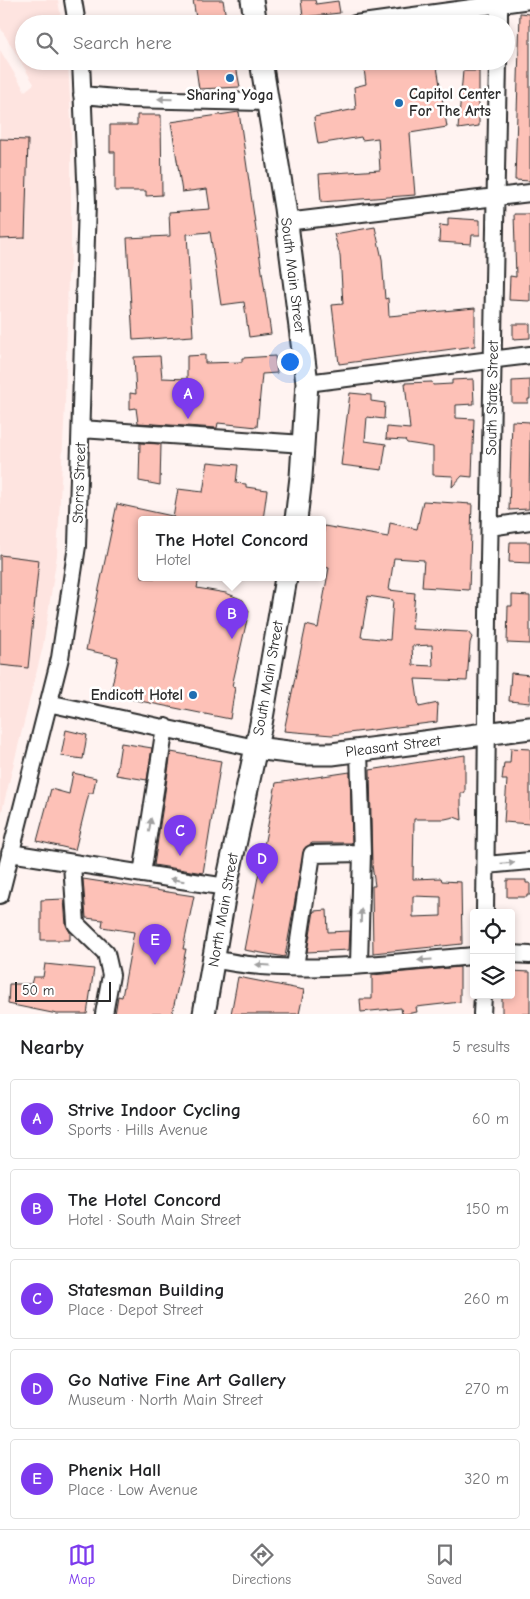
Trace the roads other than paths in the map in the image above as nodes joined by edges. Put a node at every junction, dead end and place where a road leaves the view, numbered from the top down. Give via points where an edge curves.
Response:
1 (73, 0) edge
2 (252, 0) edge
3 (530, 0) edge
4 (499, 2) edge
5 (75, 15) edge
6 (254, 15) edge
7 (414, 15) edge
8 (499, 15) edge
9 (81, 70) edge
10 (262, 70) edge
11 (498, 70) edge
12 (82, 95) junction
13 (267, 102) junction
14 (530, 193) edge
15 (495, 197) junction
16 (286, 222) junction
17 (530, 355) edge
18 (493, 360) junction
19 (307, 383) junction
20 (81, 429) junction
21 (304, 444) junction
22 (296, 516) edge
23 (530, 521) edge
24 (490, 527) junction
25 (286, 581) edge
26 (48, 703) junction
27 (165, 727) junction
28 (530, 728) edge
29 (486, 734) junction
30 (255, 748) junction
31 (359, 751) junction
32 (10, 853) junction
33 (362, 853) junction
34 (530, 861) edge
35 (72, 864) junction
36 (486, 865) junction
37 (142, 874) junction
38 (226, 887) junction
39 (0, 895) edge
40 (485, 909) edge
41 (515, 954) edge
42 (530, 955) edge
43 (470, 956) edge
44 (214, 959) junction
45 (359, 964) junction
46 (295, 967) junction
47 (483, 999) edge
48 (104, 1014) edge
49 (204, 1014) edge
50 (482, 1014) edge

1 - 5 street
2 - 6 main road
3 - 4 street
4 - 7 street
4 - 8 street
9 - 12 street, Storrs Street
10 - 13 main road, South Main Street
11 - 15 street, South State Street
13 -> 12 street
12 - 20 street, Storrs Street via 86,202
13 - 16 main road, South Main Street
14 - 15 street
15 - 16 street
15 - 18 street, South State Street
16 - 19 main road, South Main Street
17 - 18 street
18 - 19 street
18 - 24 street, South State Street
19 - 21 main road, South Main Street
20 - 21 street
20 - 26 street, Storrs Street via 78,546 68,620
21 - 22 main road, South Main Street
23 - 24 street
24 - 29 street, South State Street
25 - 30 main road, South Main Street
26 - 27 street
26 - 32 street, Storrs Street
27 - 30 street
37 -> 27 street
28 - 29 main road, Pleasant Street
29 - 31 main road, Pleasant Street
29 - 36 street, South State Street
30 - 31 main road, Pleasant Street via 305,754
30 - 38 main road, North Main Street
31 - 33 street
32 - 35 street
32 - 39 street, Storrs Street
45 -> 33 street
33 - 46 street via 312,854
36 -> 34 street
35 - 37 street
35 - 48 street via 76,924 106,954 111,975
36 - 40 street, South State Street
38 -> 37 street
38 - 44 main road, North Main Street
41 - 42 street
43 -> 45 street
46 -> 44 street via 233,964
44 - 49 main road, North Main Street
45 - 46 street
47 - 50 street

